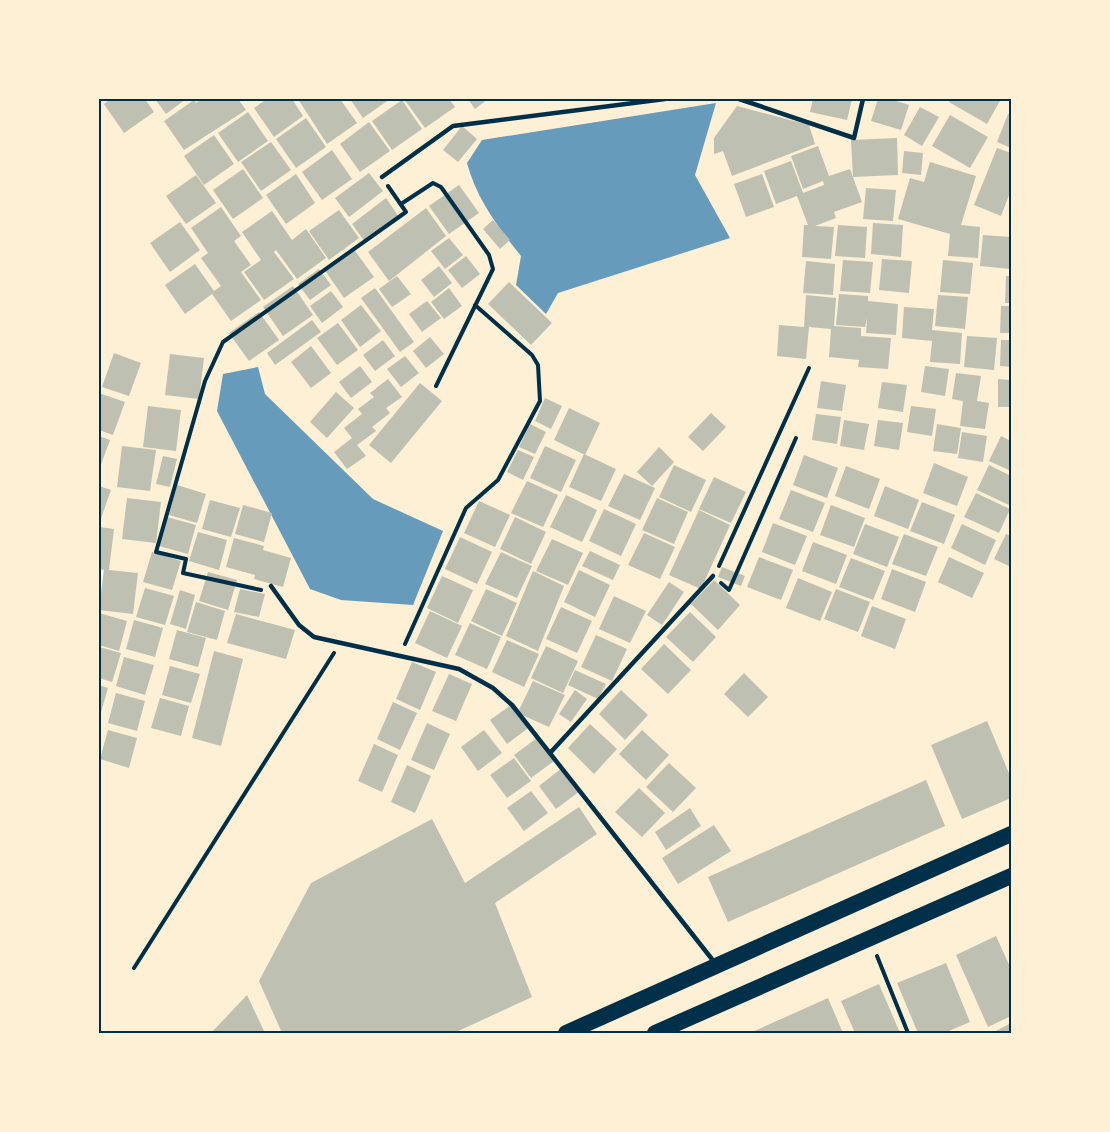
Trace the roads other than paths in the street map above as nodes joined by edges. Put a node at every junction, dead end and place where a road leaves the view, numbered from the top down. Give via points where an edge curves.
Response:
1 (665, 99) edge
2 (739, 99) edge
3 (863, 99) edge
4 (382, 177) road end
5 (713, 576) road end
6 (271, 586) dead end
7 (550, 753) junction
8 (1011, 834) edge
9 (1011, 876) edge
10 (716, 965) junction
11 (566, 1033) edge
12 (655, 1033) edge

1 - 4 lane via 453,126
2 - 3 lane via 854,138
5 - 7 lane
6 - 7 lane via 299,625 314,637 459,669 493,688 512,705
7 - 10 lane
8 - 10 highway
9 - 12 highway
10 - 11 highway

